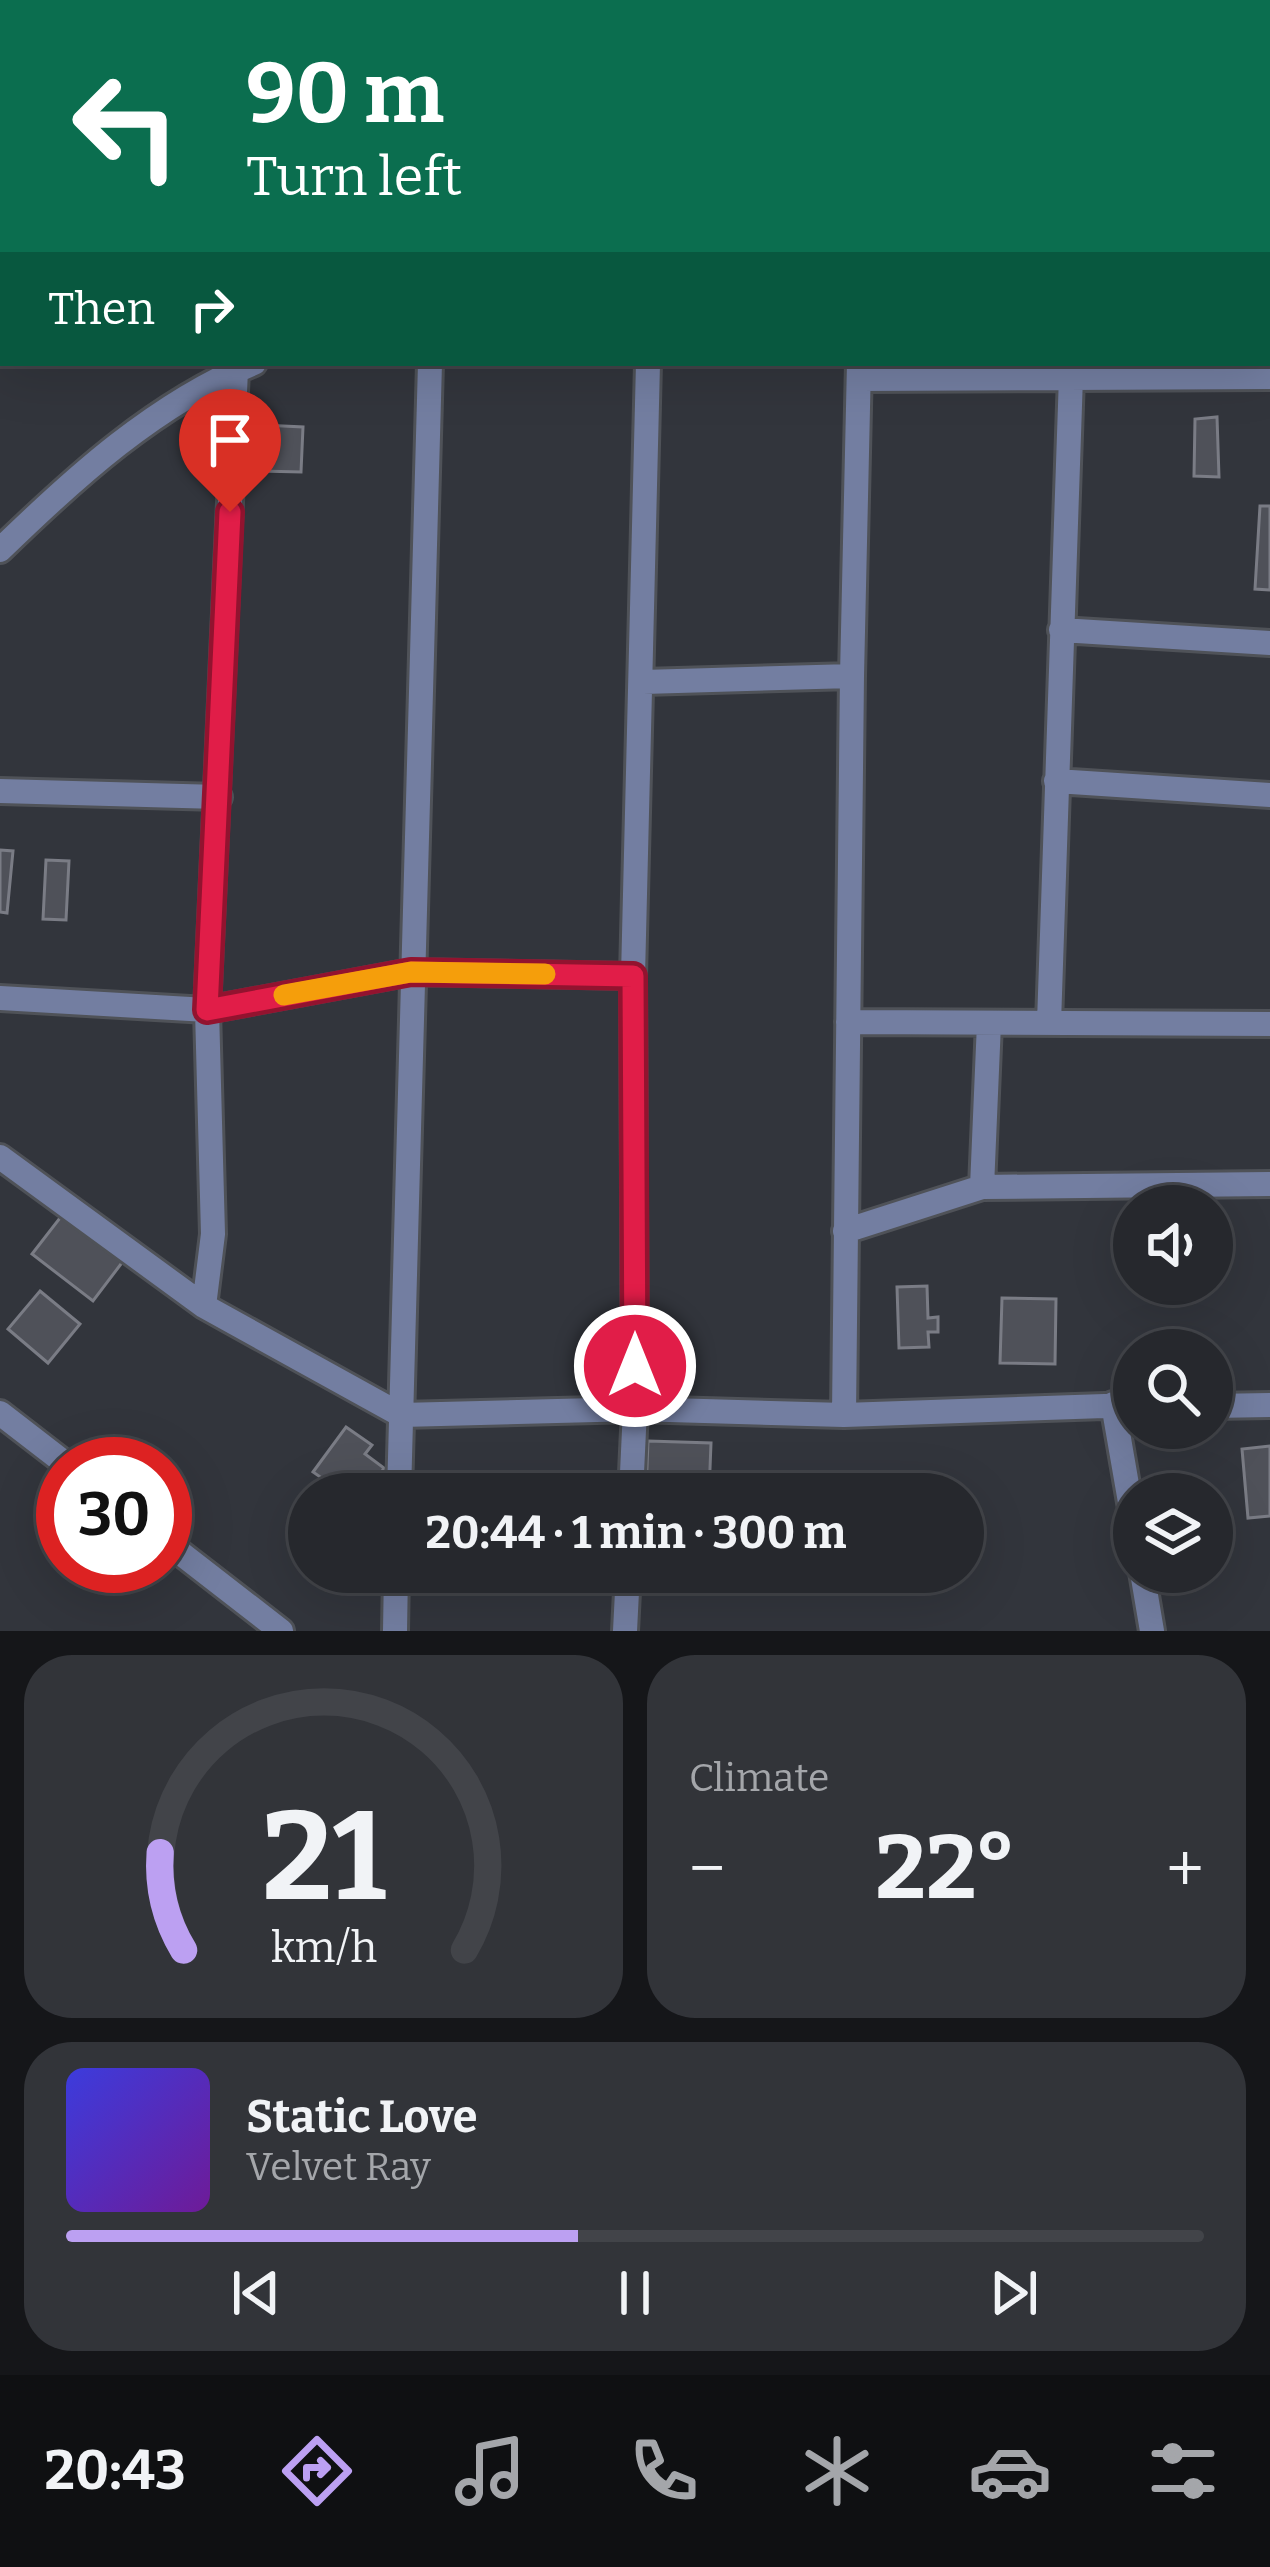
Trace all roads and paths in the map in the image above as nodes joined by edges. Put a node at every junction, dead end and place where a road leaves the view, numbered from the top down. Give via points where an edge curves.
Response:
1 (430, 366) edge
2 (648, 366) edge
3 (245, 367) edge
4 (860, 371) edge
5 (1071, 376) junction
6 (1270, 377) edge
7 (0, 550) edge
8 (1060, 630) junction
9 (1270, 643) edge
10 (851, 676) junction
11 (643, 682) junction
12 (1056, 781) junction
13 (0, 791) edge
14 (1270, 795) edge
15 (219, 797) junction
16 (411, 972) junction
17 (633, 976) junction
18 (0, 998) edge
19 (207, 1010) junction
20 (848, 1022) junction
21 (989, 1022) junction
22 (1049, 1023) junction
23 (1270, 1024) edge
24 (0, 1157) edge
25 (1270, 1184) edge
26 (982, 1187) junction
27 (845, 1231) junction
28 (204, 1306) junction
29 (1113, 1404) edge
30 (1270, 1405) edge
31 (1233, 1406) edge
32 (635, 1409) junction
33 (0, 1413) edge
34 (401, 1415) junction
35 (844, 1415) junction
36 (36, 1441) edge
37 (400, 1473) edge
38 (632, 1473) edge
39 (192, 1562) edge
40 (395, 1593) edge
41 (627, 1593) edge
42 (1146, 1593) edge
43 (281, 1631) edge
44 (394, 1631) edge
45 (625, 1631) edge
46 (1152, 1631) edge

1 - 16 street
2 - 11 street
3 - 7 street via 76,475
3 - 15 street
4 - 5 street
4 - 10 street
5 - 6 street
5 - 8 street
8 - 9 street
8 - 12 street
10 - 11 street
10 - 20 street
11 - 17 street
12 - 14 street
12 - 22 street
13 - 15 street
15 - 19 street
16 - 17 street
16 - 19 street
16 - 34 street
17 - 32 street
18 - 19 street
19 - 28 street via 213,1234
20 - 21 street
20 - 27 street
21 - 22 street
21 - 26 street
22 - 23 street
24 - 28 street
25 - 26 street
26 - 27 street
27 - 35 street
28 - 34 street
29 - 35 street
30 - 31 street
32 - 34 street
32 - 35 street
32 - 38 street
33 - 36 street
34 - 37 street
39 - 43 street
40 - 44 street
41 - 45 street
42 - 46 street

